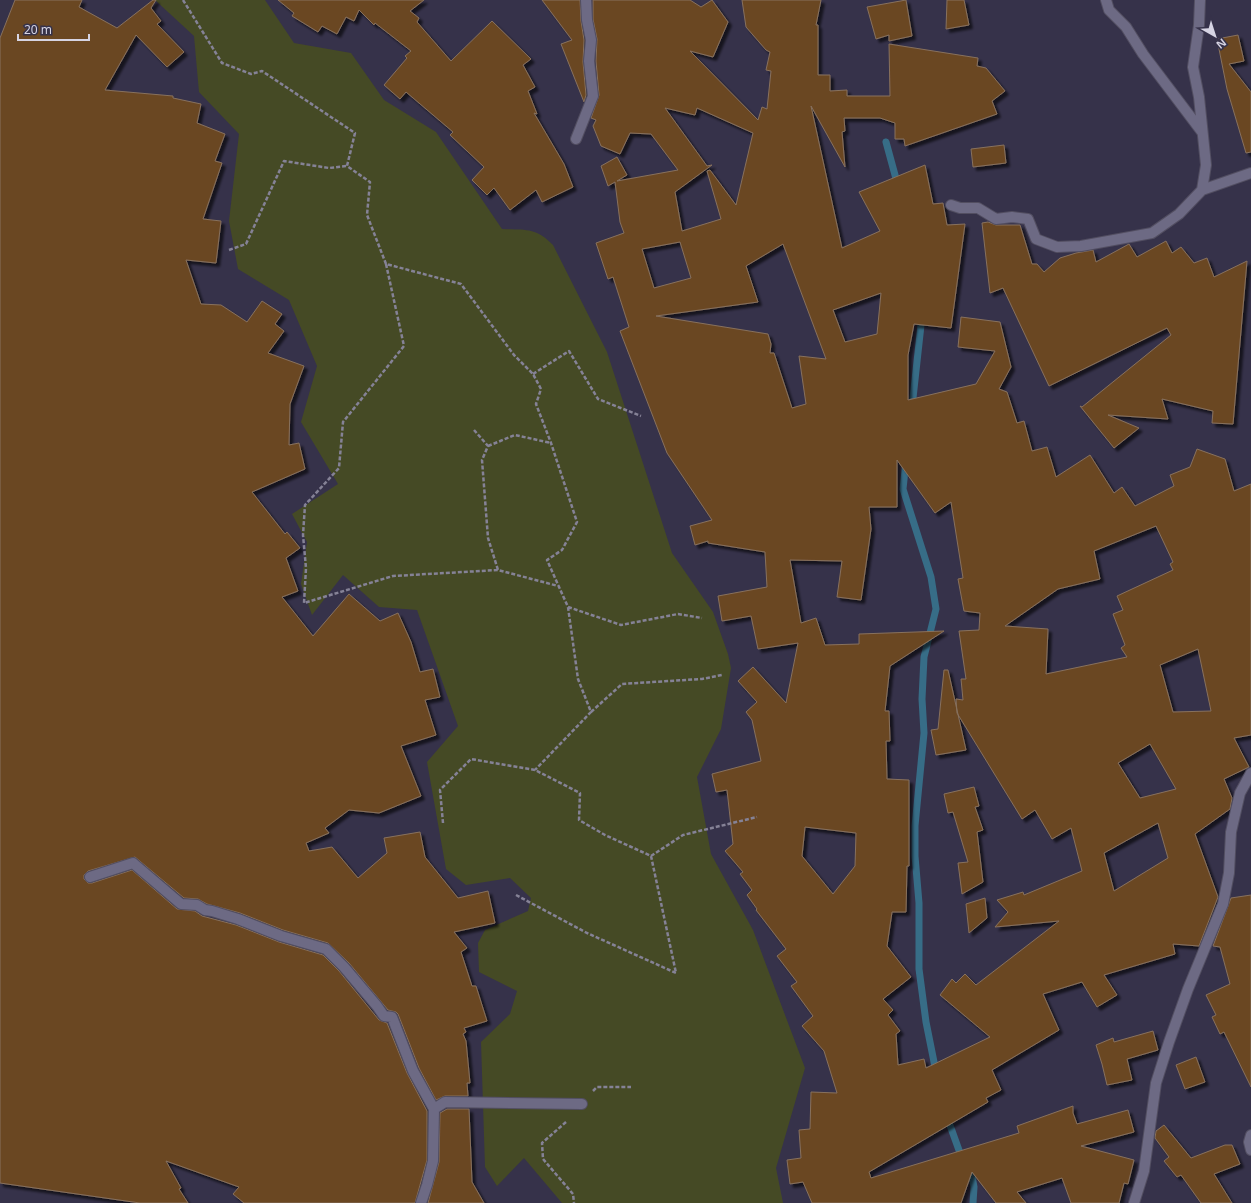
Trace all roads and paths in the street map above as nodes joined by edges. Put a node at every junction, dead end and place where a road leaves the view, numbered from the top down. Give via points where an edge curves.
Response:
1 (183, 0) edge
2 (586, 0) edge
3 (1106, 0) edge
4 (1200, 0) edge
5 (1202, 132) junction
6 (576, 139) dead end
7 (347, 166) junction
8 (1251, 173) edge
9 (1202, 190) junction
10 (951, 205) dead end
11 (229, 250) dead end
12 (386, 264) junction
13 (533, 374) junction
14 (641, 416) dead end
15 (474, 430) dead end
16 (551, 444) junction
17 (488, 446) junction
18 (498, 570) junction
19 (559, 586) junction
20 (568, 607) junction
21 (702, 618) dead end
22 (722, 675) dead end
23 (591, 712) junction
24 (536, 770) junction
25 (1251, 773) edge
26 (757, 817) dead end
27 (443, 823) dead end
28 (651, 856) junction
29 (90, 877) dead end
30 (516, 895) dead end
31 (631, 1087) dead end
32 (582, 1104) junction
33 (434, 1109) junction
34 (1251, 1135) edge
35 (1251, 1150) edge
36 (420, 1203) edge
37 (574, 1203) edge
38 (1134, 1203) edge

1 - 7 path via 222,63 251,74 262,71 355,133
2 - 6 street via 591,40 589,61 593,96
3 - 5 street via 1109,10 1126,27 1142,54
4 - 5 street via 1193,67
5 - 9 street via 1206,165
7 - 11 path via 329,168 284,161 246,244
7 - 12 path via 370,182 367,216
8 - 9 street
9 - 10 street via 1179,214 1152,233 1081,246 1057,247 1036,239 1028,219 996,219 978,208
12 - 13 path via 461,284 514,355
12 - 18 path via 404,346 343,422 339,468 305,505 304,604 393,576
13 - 14 path via 569,351 598,399
13 - 16 path via 541,389 536,404
15 - 17 path
16 - 17 path via 515,435
16 - 19 path via 577,522 562,550 547,560
17 - 18 path via 482,460 488,538
18 - 19 path
19 - 20 path
20 - 21 path via 621,625 678,614
20 - 23 path via 578,679
22 - 23 path via 702,679 622,684
23 - 24 path
24 - 27 path via 471,759 440,790
24 - 28 path via 580,793 579,820
25 - 38 street via 1240,793 1231,832 1223,904 1185,997 1156,1083 1144,1171
26 - 28 path via 683,835
28 - 30 path via 676,973 587,933
29 - 33 street via 133,863 181,904 197,905 281,936 326,949 384,1016 392,1017 413,1071
31 - 32 path via 596,1087
32 - 33 street via 445,1102
32 - 37 path via 560,1129 542,1143 543,1159 573,1194
33 - 36 street via 433,1161 428,1185
34 - 35 street

